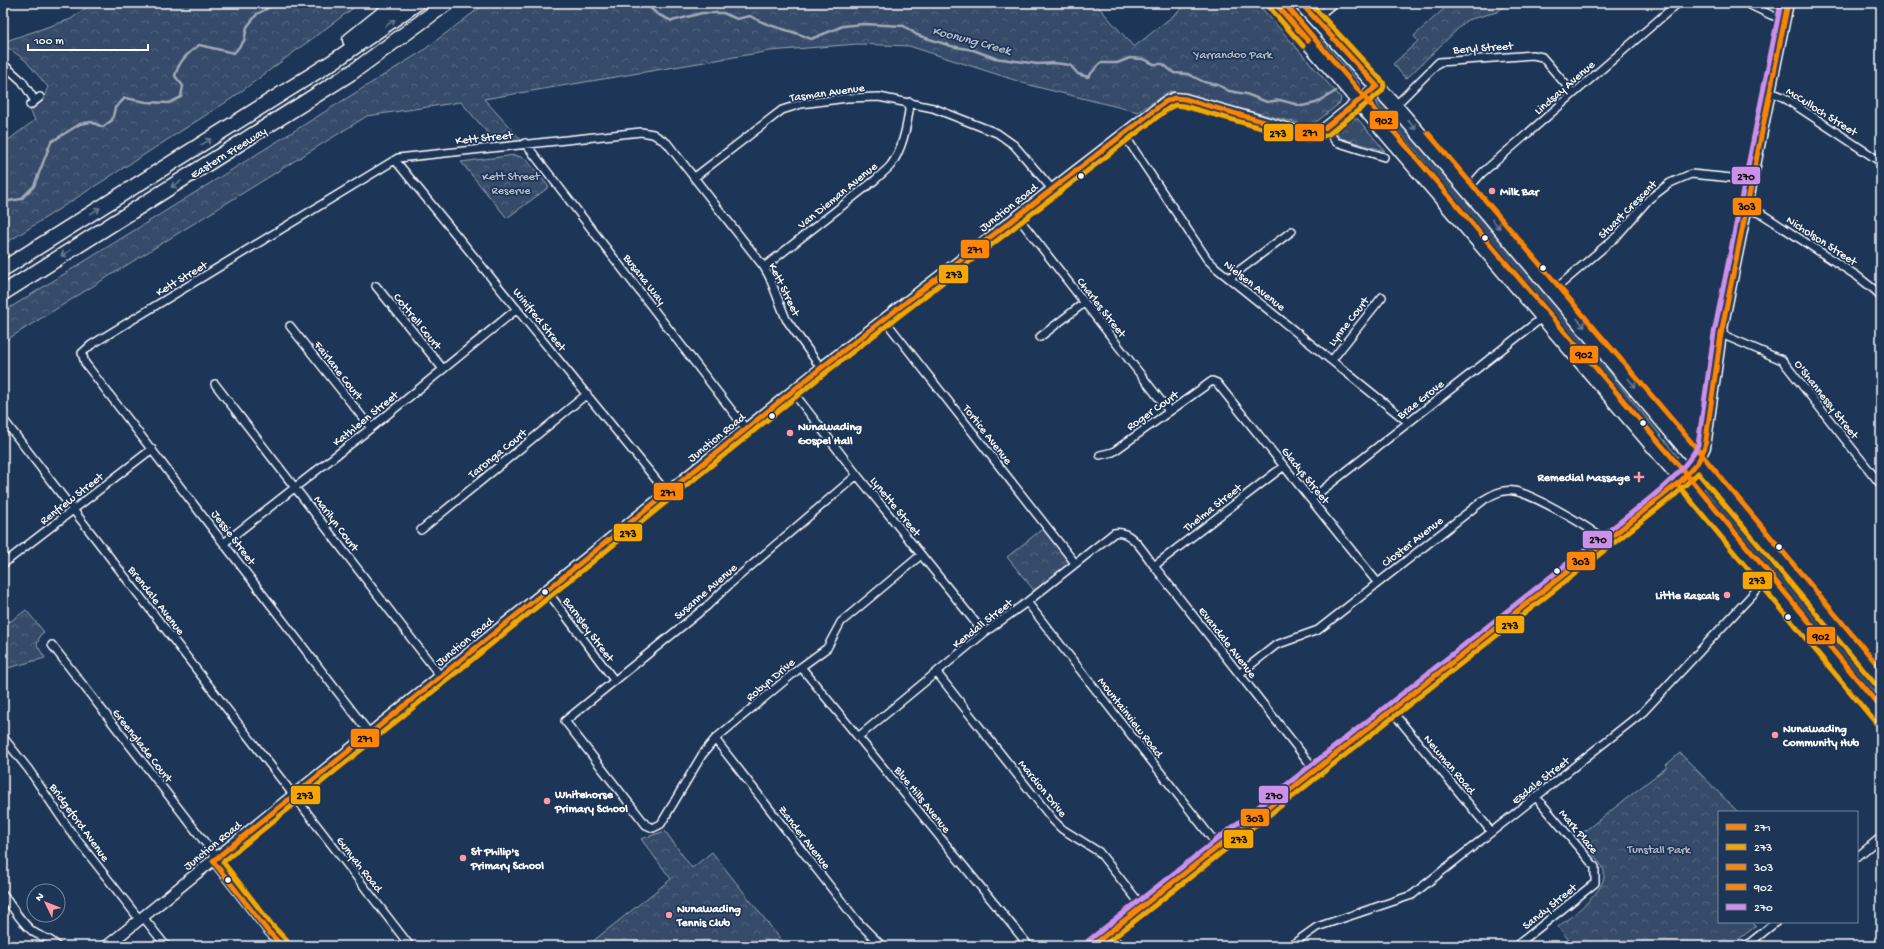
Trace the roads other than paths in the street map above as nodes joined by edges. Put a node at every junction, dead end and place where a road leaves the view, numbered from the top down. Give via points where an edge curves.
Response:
1 (396, 3) edge
2 (418, 3) edge
3 (447, 3) edge
4 (457, 3) edge
5 (1275, 3) edge
6 (1301, 3) edge
7 (1314, 3) edge
8 (1334, 3) edge
9 (1678, 3) edge
10 (1746, 3) edge
11 (1788, 3) edge
12 (1318, 16) junction
13 (1785, 20) junction
14 (3, 64) edge
15 (1377, 86) junction
16 (1770, 92) junction
17 (1573, 93) junction
18 (275, 98) junction
19 (35, 101) dead end
20 (1359, 101) junction
21 (910, 102) junction
22 (1395, 106) junction
23 (292, 111) junction
24 (1325, 128) junction
25 (1123, 133) junction
26 (525, 143) junction
27 (1384, 157) dead end
28 (395, 160) junction
29 (1881, 162) edge
30 (695, 177) junction
31 (1753, 180) junction
32 (1052, 189) junction
33 (1467, 190) junction
34 (1747, 208) junction
35 (1017, 216) junction
36 (1292, 231) dead end
37 (764, 267) junction
38 (3, 269) edge
39 (1229, 278) junction
40 (376, 286) dead end
41 (1553, 291) junction
42 (3, 293) edge
43 (1382, 297) dead end
44 (1881, 298) edge
45 (1084, 303) junction
46 (517, 309) junction
47 (1543, 317) junction
48 (884, 319) junction
49 (290, 326) dead end
50 (1721, 334) junction
51 (1040, 337) dead end
52 (82, 354) joint
53 (1332, 360) junction
54 (822, 368) junction
55 (443, 369) junction
56 (1217, 383) joint
57 (215, 384) dead end
58 (793, 392) junction
59 (586, 394) junction
60 (1169, 411) junction
61 (3, 419) edge
62 (1408, 422) junction
63 (371, 428) junction
64 (746, 429) junction
65 (152, 449) junction
66 (1100, 455) dead end
67 (1698, 462) junction
68 (1284, 466) junction
69 (857, 475) junction
70 (1682, 480) junction
71 (1881, 485) edge
72 (296, 487) junction
73 (667, 493) junction
74 (1311, 499) junction
75 (73, 510) junction
76 (421, 530) dead end
77 (1121, 531) joint
78 (1605, 542) junction
79 (224, 543) junction
80 (921, 555) junction
81 (1075, 563) junction
82 (3, 564) edge
83 (1154, 566) junction
84 (1766, 580) junction
85 (1377, 582) junction
86 (547, 591) junction
87 (1027, 602) junction
88 (984, 633) junction
89 (52, 645) dead end
90 (801, 667) junction
91 (937, 673) junction
92 (1239, 674) junction
93 (441, 677) junction
94 (614, 680) junction
95 (1881, 680) edge
96 (1391, 710) junction
97 (1878, 710) edge
98 (370, 734) junction
99 (3, 737) edge
100 (858, 737) junction
101 (715, 739) junction
102 (1315, 770) junction
103 (294, 796) junction
104 (1536, 798) junction
105 (646, 825) joint
106 (1491, 831) junction
107 (1881, 837) edge
108 (1218, 846) junction
109 (1858, 856) edge
110 (215, 860) junction
111 (1595, 883) joint
112 (3, 895) edge
113 (1142, 906) junction
114 (142, 919) junction
115 (1775, 923) edge
116 (1109, 932) junction
117 (57, 946) edge
118 (107, 946) edge
119 (166, 946) edge
120 (282, 946) edge
121 (410, 946) edge
122 (882, 946) edge
123 (1029, 946) edge
124 (1092, 946) edge
125 (1120, 946) edge
126 (1290, 946) edge
127 (1516, 946) edge
128 (1746, 946) edge

1 - 18 highway
18 -> 2 highway, Eastern Freeway via 344,55
3 - 23 highway, Eastern Freeway via 366,63
4 - 23 highway via 375,60
5 - 20 highway
6 - 12 highway
7 - 12 street
8 - 12 street
9 - 17 street, Lindsay Avenue
10 - 13 street via 1770,16
11 - 13 street
12 - 15 highway
13 - 16 street
14 - 19 street via 22,81
15 - 20 street, Junction Road
15 - 22 highway
16 - 29 street, McCulloch Street via 1783,97
16 - 31 street
17 - 22 street, Beryl Street via 1542,57 1533,55 1439,62
17 - 33 street, Lindsay Avenue via 1482,173
38 -> 18 highway, Eastern Freeway
20 - 24 street, Junction Road
20 - 47 highway
21 - 30 street, Tasman Avenue via 879,97 847,98 801,104 782,110
21 - 32 street, Tasman Avenue via 933,108 997,133 1014,145
21 - 37 street, Van Dieman Avenue via 900,147 891,164 875,180
22 -> 33 highway
23 -> 42 highway, Eastern Freeway
24 - 25 street, Junction Road via 1303,133 1174,98 1164,102
24 - 27 street via 1336,142
25 - 32 street, Junction Road
25 - 39 street, Nielsen Avenue via 1207,259
26 - 28 street, Kett Street
26 - 30 street, Kett Street via 641,132 653,134 667,143
26 - 64 street, Busana Way
28 - 46 street, Winifred Street
28 - 52 street, Kett Street via 91,345
30 - 37 street, Kett Street
31 - 34 street
31 - 41 street, Stuart Crescent via 1691,174 1670,183 1649,199 1617,236
32 - 35 street, Junction Road
33 -> 41 highway
34 - 44 street, Nicholson Street via 1762,214 1857,276
34 - 50 street
35 - 45 street, Charles Street
35 - 48 street, Junction Road
36 - 39 street
37 - 54 street, Kett Street via 786,319
39 - 53 street, Nielsen Avenue
40 - 55 street, Cottrell Court
41 -> 67 highway
43 - 53 street, Lynne Court
45 - 51 street
45 - 60 street, Charles Street
46 - 55 street, Kathleen Street
46 - 59 street, Winifred Street
47 - 62 street, Brae Grove
47 - 70 highway
48 - 54 street, Junction Road
48 - 81 street, Tortice Avenue
49 - 63 street, Fairlane Court
50 - 67 street via 1709,427 1705,447
50 - 71 street, O'Shannessy Street via 1782,360
52 - 65 street, Jessie Street via 85,363
53 - 62 street, Nielsen Avenue
54 - 58 street, Junction Road
55 - 63 street, Kathleen Street
56 - 60 street, Roger Court via 1212,381
56 - 68 street, Gladys Street
57 - 72 street, Marilyn Court
58 - 64 street, Junction Road
58 - 69 street, Lynette Street
59 - 73 street, Winifred Street
59 - 76 street, Taronga Court
60 - 66 street, Roger Court via 1113,452
61 - 75 street, Brendale Avenue
62 - 74 street, Brae Grove
63 - 72 street, Kathleen Street
64 - 73 street, Junction Road
65 - 75 street, Renfrew Street
65 - 79 street, Jessie Street
67 - 70 street
67 - 95 highway
68 - 74 street, Gladys Street
68 - 83 street, Thelma Street
69 - 80 street, Lynette Street
69 - 94 street, Susanne Avenue via 731,582 707,606
70 - 78 street
70 - 84 highway
72 - 79 street, Kathleen Street
72 - 93 street, Marilyn Court
73 - 86 street, Junction Road
74 - 85 street, Gladys Street
75 - 82 street, Renfrew Street
75 - 103 street, Brendale Avenue
77 - 81 street, Kendall Street via 1114,533
77 - 83 street, Evandale Avenue via 1128,534
78 - 85 street, Closter Avenue via 1596,533 1530,495 1513,490 1499,492 1485,499
78 - 96 street
79 - 98 street, Jessie Street
80 - 88 street, Lynette Street
80 - 90 street, Robyn Drive via 841,622 827,648
81 - 87 street, Kendall Street
83 - 92 street, Evandale Avenue
84 - 97 highway
84 - 104 street, Esdale Street via 1644,712
85 - 92 street, Closter Avenue via 1318,630 1276,644
86 - 93 street, Junction Road
86 - 94 street, Barnsley Street
87 - 88 street, Kendall Street
87 - 108 street, Mountainview Road
88 - 91 street, Kendall Street
89 - 110 street, Greenglade Court
90 - 100 street, Blue Hills Avenue
90 - 101 street, Robyn Drive
91 - 100 street, Kendall Street
91 - 113 street, Mardion Drive via 1053,820 1062,829 1099,852
92 - 102 street, Evandale Avenue
93 - 98 street, Junction Road
94 - 105 street, Susanne Avenue via 565,721
96 - 102 street
96 - 106 street, Newman Road
98 - 103 street, Junction Road
99 - 114 street, Bridgeford Avenue via 71,832
100 - 123 street, Blue Hills Avenue
101 - 105 street, Robyn Drive via 702,754 661,824 654,828
101 - 122 street, Zander Avenue via 857,921
102 - 108 street
103 - 110 street, Junction Road
103 - 121 street, Gunyah Road
104 - 106 street, Esdale Street
104 - 111 street, Mark Place via 1595,867
106 - 126 street, Esdale Street via 1412,895 1316,927
107 - 109 street
108 - 113 street
110 - 114 street, Junction Road
110 - 120 street, Greenglade Court
111 - 127 street, Sandy Street
112 - 117 street via 29,929 50,938
113 - 116 street
114 - 118 street, Junction Road
114 - 119 street, Bridgeford Avenue
115 - 128 street
116 - 124 street
116 - 125 street

